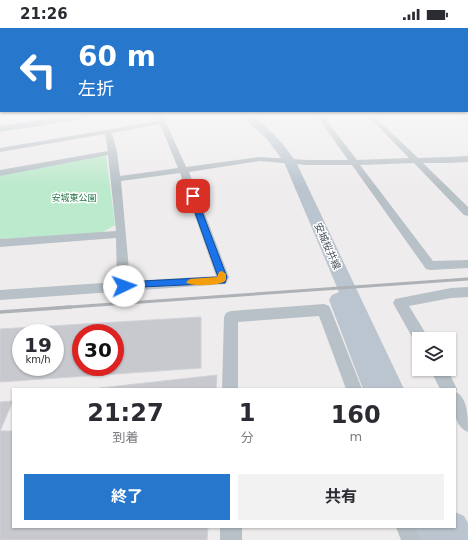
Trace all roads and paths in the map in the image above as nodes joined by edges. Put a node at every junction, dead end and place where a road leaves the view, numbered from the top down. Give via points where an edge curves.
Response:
1 (61, 140) edge
2 (110, 140) edge
3 (170, 140) edge
4 (266, 140) edge
5 (274, 140) edge
6 (337, 140) edge
7 (394, 140) edge
8 (0, 150) edge
9 (113, 152) junction
10 (468, 159) edge
11 (447, 160) joint
12 (415, 161) junction
13 (286, 162) junction
14 (355, 164) junction
15 (184, 171) junction
16 (0, 173) edge
17 (116, 179) junction
18 (468, 214) edge
19 (121, 234) junction
20 (0, 243) edge
21 (468, 264) edge
22 (124, 286) junction
23 (468, 292) edge
24 (0, 295) edge
25 (417, 332) edge
26 (442, 376) edge
27 (230, 388) edge
28 (354, 388) edge
29 (375, 388) edge
30 (392, 388) edge
31 (448, 388) edge
32 (456, 402) edge
33 (468, 423) edge
34 (232, 528) edge
35 (407, 528) edge
36 (432, 528) edge
37 (453, 528) edge
38 (232, 540) edge
39 (412, 540) edge
40 (437, 540) edge
41 (459, 540) edge

1 - 8 street
2 - 9 street
3 - 15 street
4 - 13 main road, 安城桜井線
5 - 13 main road, 安城桜井線 via 283,151
6 - 14 street
7 - 12 street
9 - 16 street
9 - 17 street
10 - 11 street
11 - 12 street
12 - 14 street
12 - 18 street
13 - 14 street
13 - 15 street via 260,159
13 - 29 main road, 安城桜井線
13 - 30 main road, 安城桜井線
14 - 21 street via 430,266
15 - 17 street
15 - 22 street via 223,277 221,280
17 - 19 street
19 - 20 street
19 - 22 street
22 - 24 street
23 - 25 street via 400,303
26 - 31 street
27 - 28 street via 231,316 324,310
32 - 33 street
34 - 38 street
35 - 39 street
36 - 40 main road
37 - 41 main road

